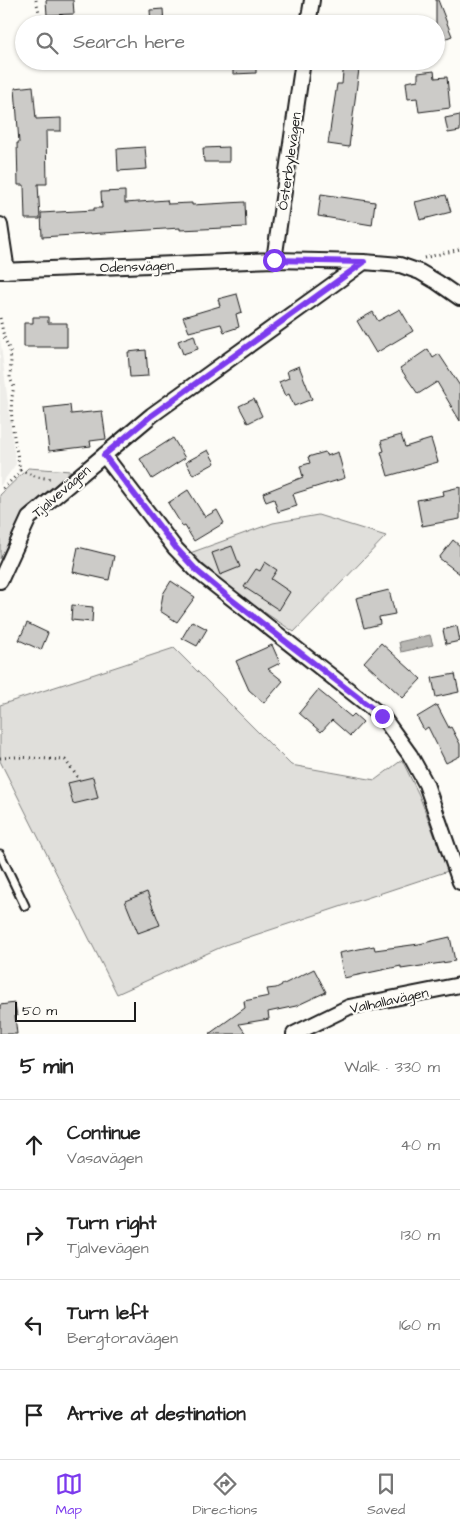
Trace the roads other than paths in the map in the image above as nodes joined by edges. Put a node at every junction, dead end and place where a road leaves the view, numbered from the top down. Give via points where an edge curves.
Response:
1 (312, 0) edge
2 (310, 15) edge
3 (302, 70) edge
4 (0, 225) edge
5 (274, 260) junction
6 (364, 262) junction
7 (4, 272) edge
8 (460, 298) edge
9 (104, 455) junction
10 (0, 581) edge
11 (0, 854) edge
12 (460, 882) edge
13 (25, 906) dead end
14 (460, 985) edge
15 (294, 1034) edge

1 - 2 street
3 - 5 street, Österbylevägen
4 - 7 street
5 - 6 street, Odensvägen
5 - 7 street, Odensvägen
6 - 8 street, Odensvägen via 400,265 420,272
6 - 9 street, Tjalvevägen via 152,415
9 - 10 street, Tjalvevägen via 29,518
9 - 12 street via 197,571 382,716 426,784
11 - 13 lane
14 - 15 street, Valhallavägen via 349,1007

